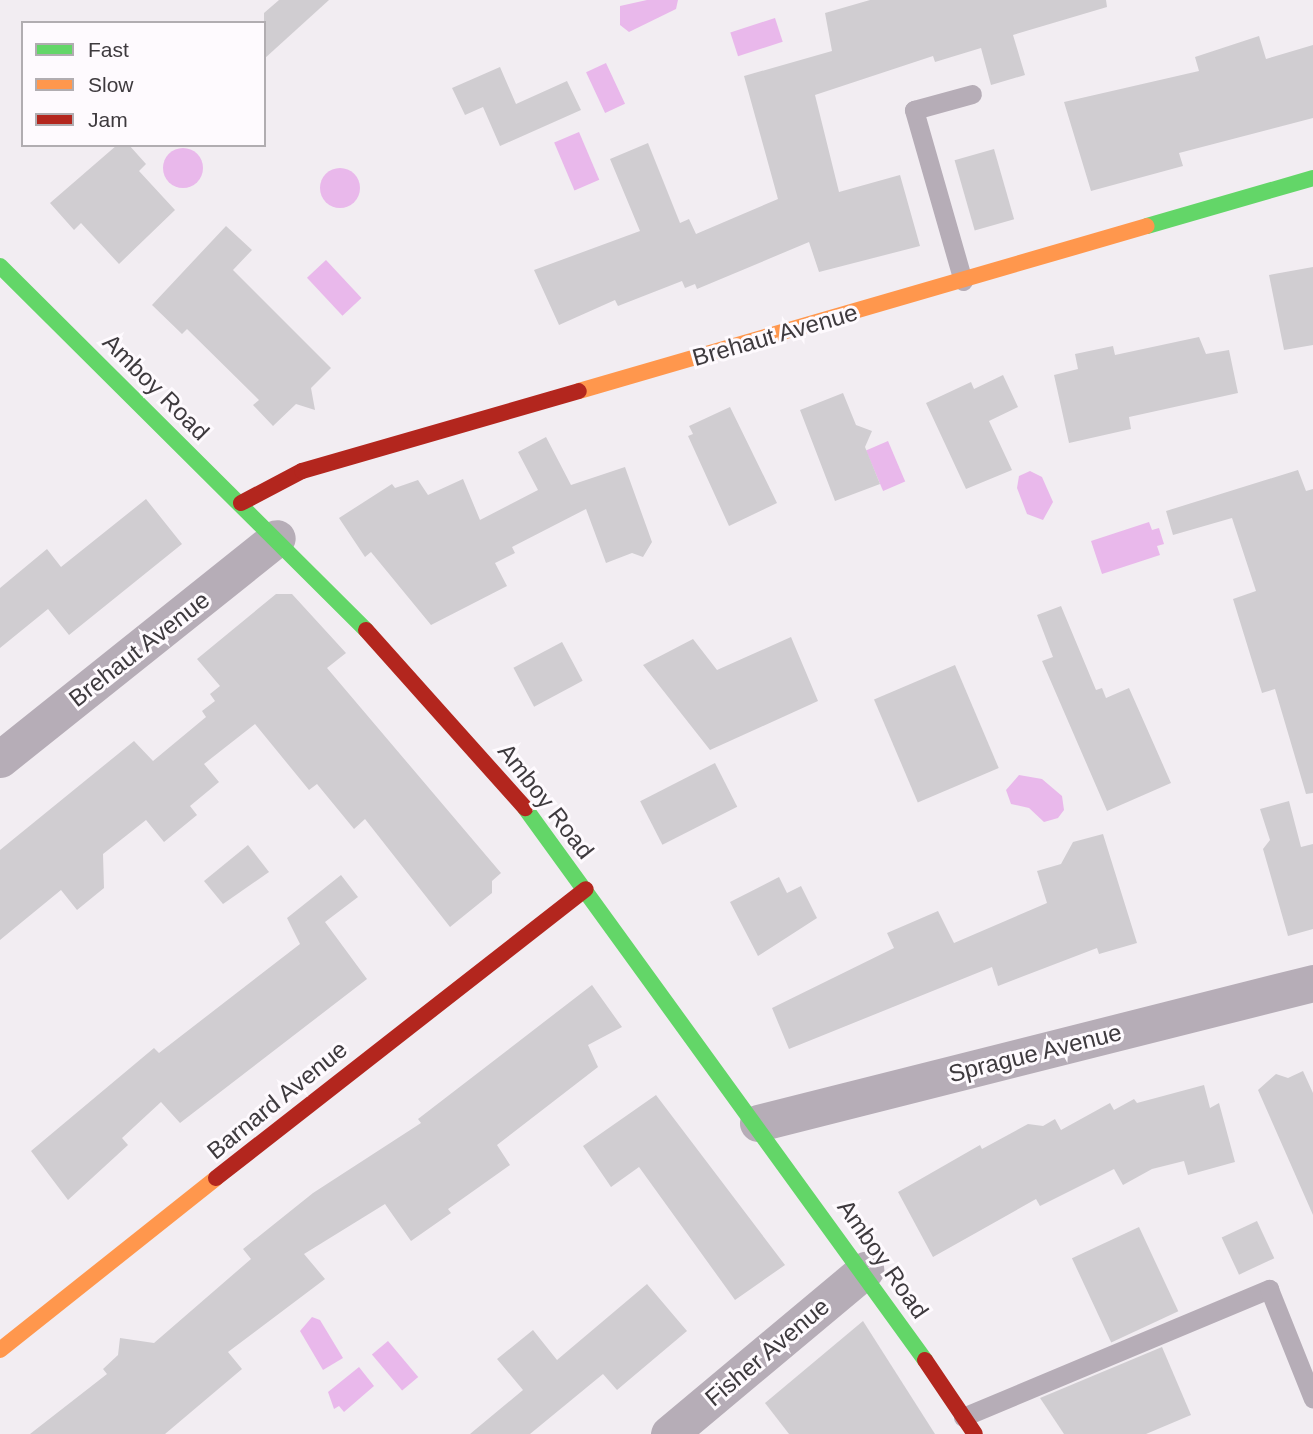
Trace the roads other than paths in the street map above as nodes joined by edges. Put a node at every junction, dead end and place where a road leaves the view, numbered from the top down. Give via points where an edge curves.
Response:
1 (972, 94) dead end
2 (1313, 178) edge
3 (0, 266) edge
4 (963, 281) junction
5 (241, 503) junction
6 (277, 538) junction
7 (0, 759) edge
8 (586, 889) junction
9 (1313, 983) edge
10 (758, 1123) junction
11 (864, 1270) junction
12 (0, 1350) edge
13 (1313, 1399) edge
14 (963, 1417) junction
15 (669, 1434) edge
16 (975, 1434) edge

1 - 4 lane via 914,110
2 - 4 street, Brehaut Avenue
3 - 5 street, Amboy Road
4 - 5 street, Brehaut Avenue via 302,471
5 - 6 street, Amboy Road
6 - 7 street, Brehaut Avenue
6 - 8 street, Amboy Road via 471,743
8 - 10 street, Amboy Road
8 - 12 street, Barnard Avenue via 544,917
9 - 10 street, Sprague Avenue
10 - 11 street, Amboy Road
11 - 14 street, Amboy Road
11 - 15 street, Fisher Avenue
13 - 14 lane via 1269,1290
14 - 16 street, Amboy Road

